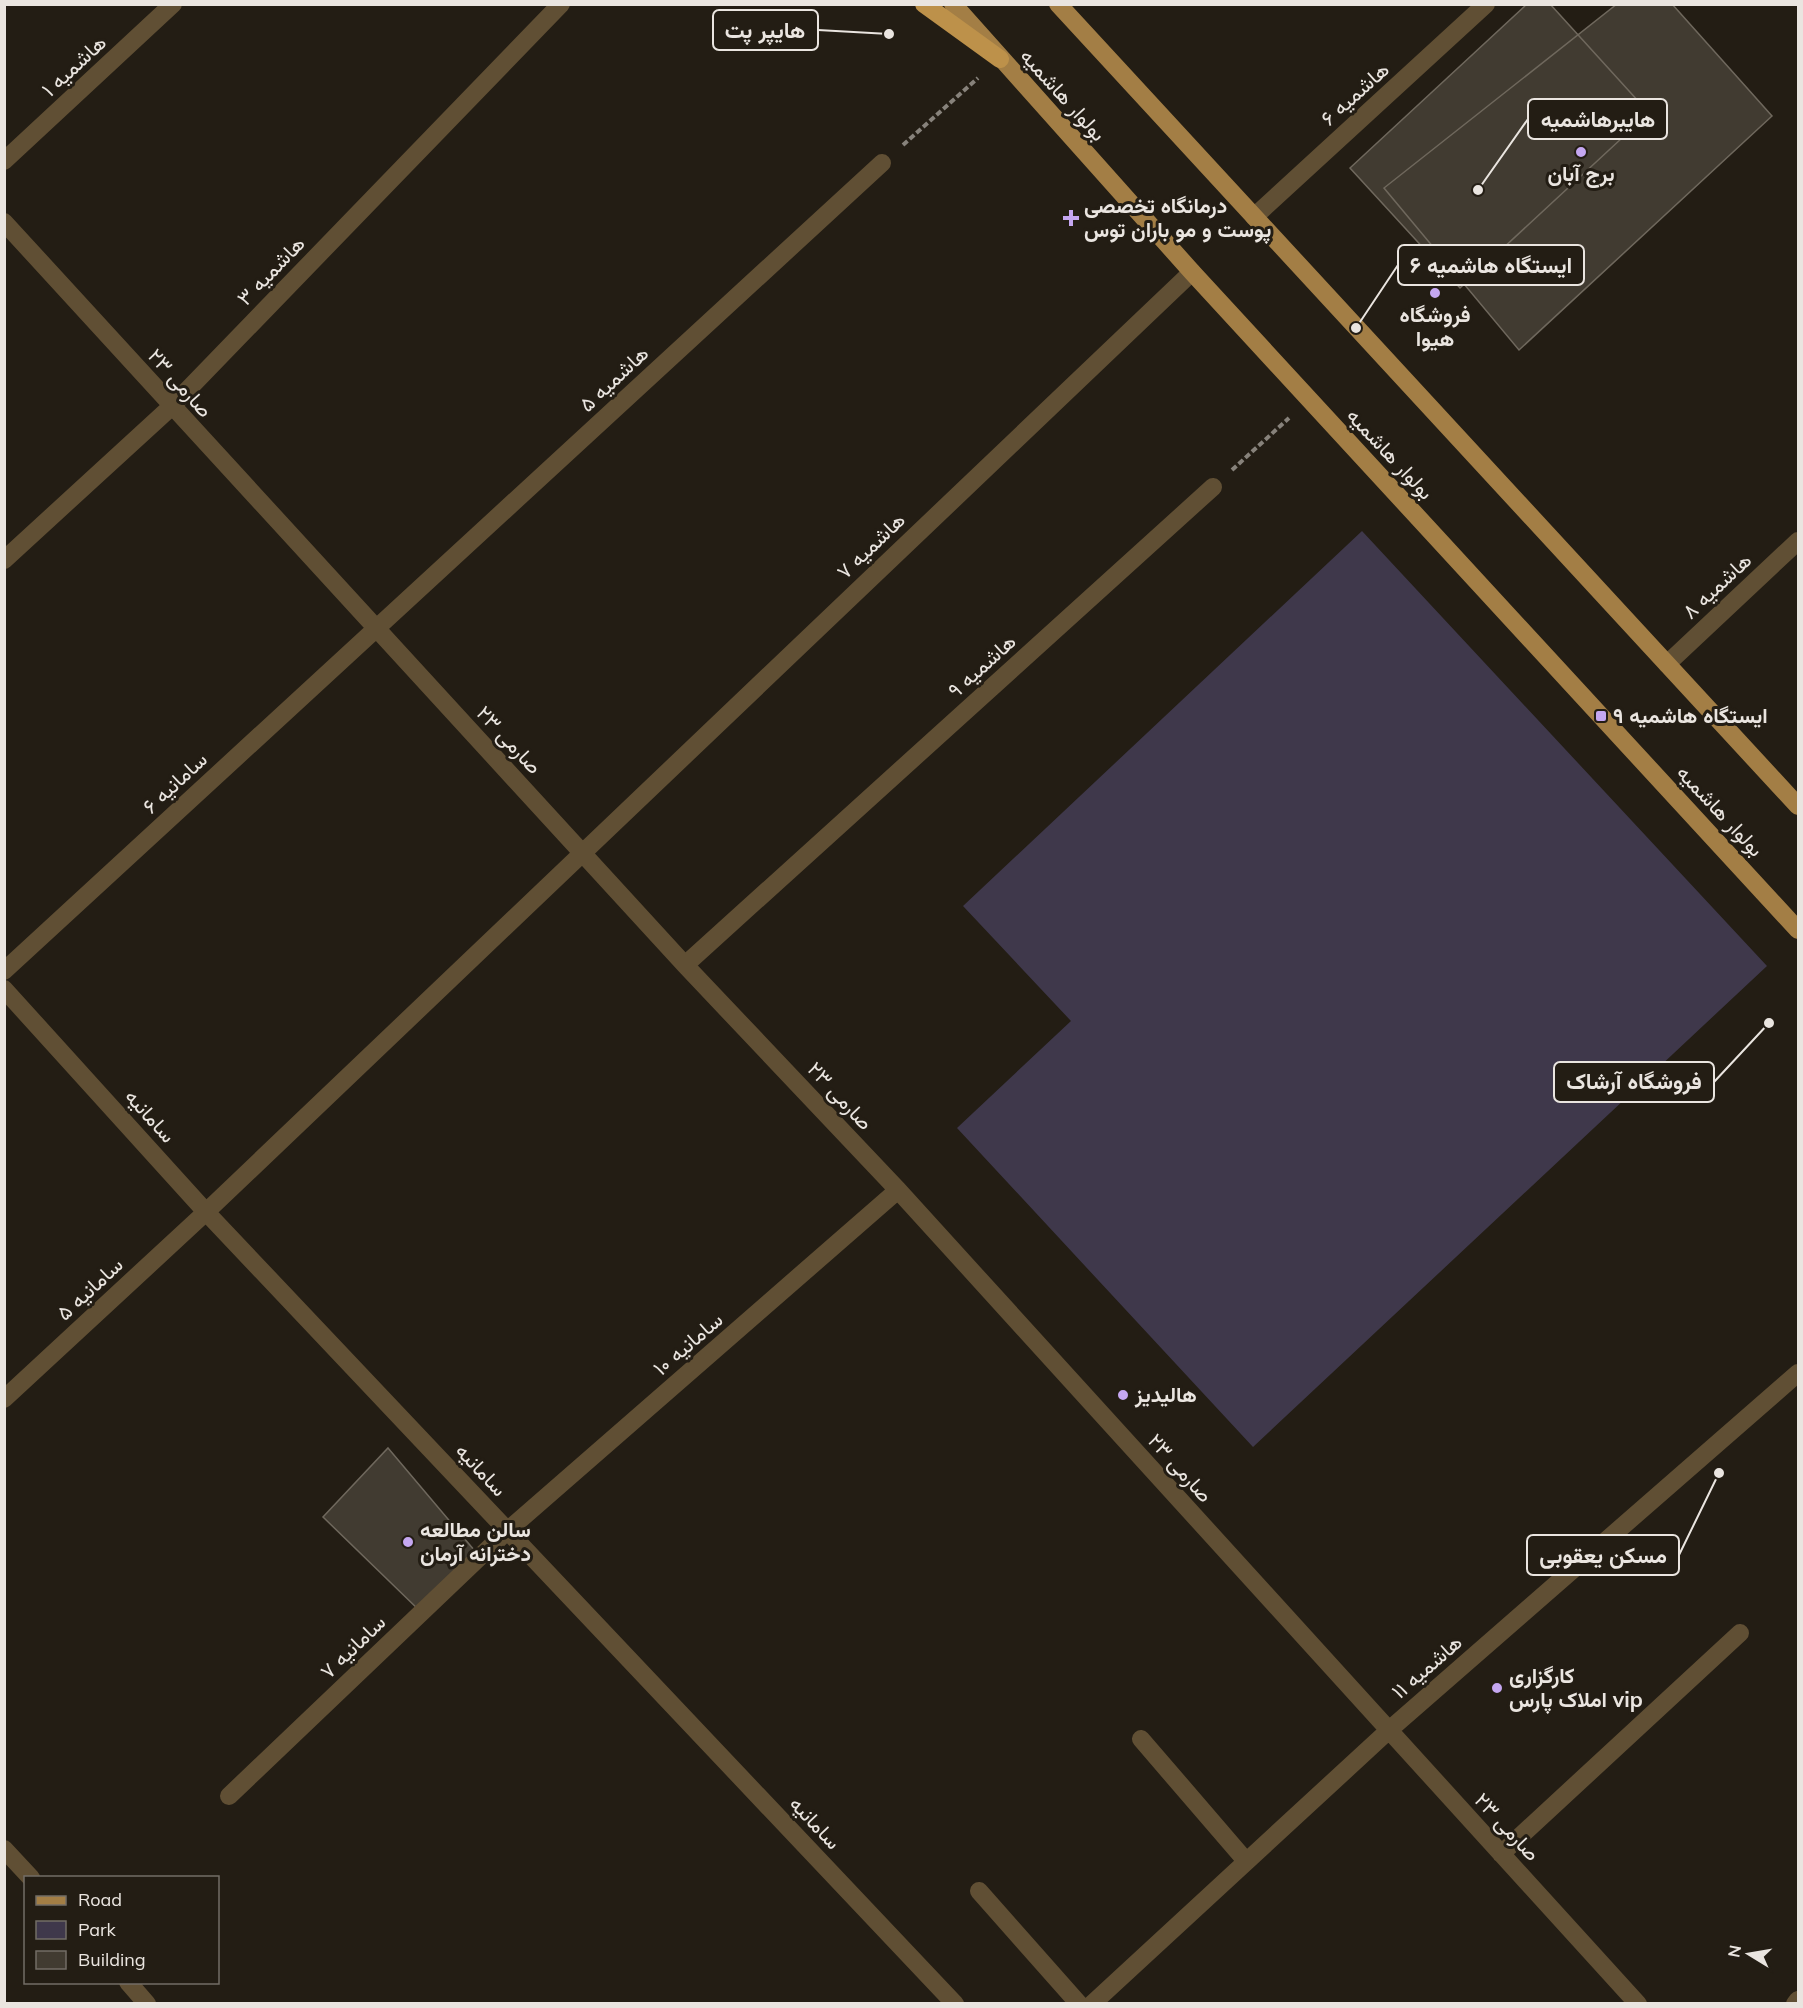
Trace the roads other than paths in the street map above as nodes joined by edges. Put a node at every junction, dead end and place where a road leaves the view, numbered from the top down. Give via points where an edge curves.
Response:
1 (173, 4) edge
2 (561, 4) edge
3 (924, 4) edge
4 (953, 4) edge
5 (1058, 4) edge
6 (1486, 4) edge
7 (1000, 59) junction
8 (4, 161) edge
9 (882, 163) road end
10 (1254, 216) junction
11 (4, 222) edge
12 (1192, 272) junction
13 (171, 406) junction
14 (1213, 487) road end
15 (1798, 541) edge
16 (4, 560) edge
17 (376, 629) junction
18 (1666, 664) junction
19 (1798, 806) edge
20 (582, 852) junction
21 (1798, 930) edge
22 (685, 965) junction
23 (4, 970) edge
24 (4, 989) edge
25 (898, 1190) junction
26 (206, 1212) junction
27 (1798, 1373) edge
28 (4, 1399) edge
29 (507, 1531) junction
30 (1740, 1632) dead end
31 (1388, 1731) junction
32 (1141, 1739) dead end
33 (229, 1796) dead end
34 (4, 1849) edge
35 (1501, 1854) junction
36 (1246, 1861) junction
37 (29, 1876) edge
38 (979, 1891) dead end
39 (129, 1984) edge
40 (1798, 2000) edge
41 (147, 2004) edge
42 (955, 2004) edge
43 (1079, 2004) edge
44 (1092, 2004) edge
45 (1638, 2004) edge
46 (1795, 2004) edge

1 - 8 street, هاشمیه ۱
2 - 13 street, هاشمیه ۳
3 - 7 highway
4 - 7 main road, بولوار هاشمیه
5 - 10 main road
6 - 10 street, هاشمیه ۶
7 - 12 main road, بولوار هاشمیه
9 - 17 street, هاشمیه ۵
10 - 18 main road
11 - 13 street, صارمی ۲۳
12 - 20 street, هاشمیه ۷
12 - 21 main road, بولوار هاشمیه
13 - 16 street, هاشمیه ۳
13 - 17 street, صارمی ۲۳
14 - 22 street, هاشمیه ۹
15 - 18 street, هاشمیه ۸
17 - 20 street, صارمی ۲۳
17 - 23 street, سامانیه ۶
18 - 19 main road
20 - 22 street, صارمی ۲۳
20 - 26 street, هاشمیه ۷
22 - 25 street, صارمی ۲۳
24 - 26 street, سامانیه
25 - 29 street, سامانیه ۱۰
25 - 31 street, صارمی ۲۳
26 - 28 street, سامانیه ۵
26 - 29 street, سامانیه
27 - 31 street, هاشمیه ۱۱
29 - 33 street, سامانیه ۷
29 - 42 street, سامانیه
30 - 35 street
31 - 35 street, صارمی ۲۳
31 - 36 street, هاشمیه ۱۱
32 - 36 street
34 - 37 street
35 - 45 street, صارمی ۲۳
36 - 44 street, هاشمیه ۱۱
38 - 43 street
39 - 41 street
40 - 46 street

